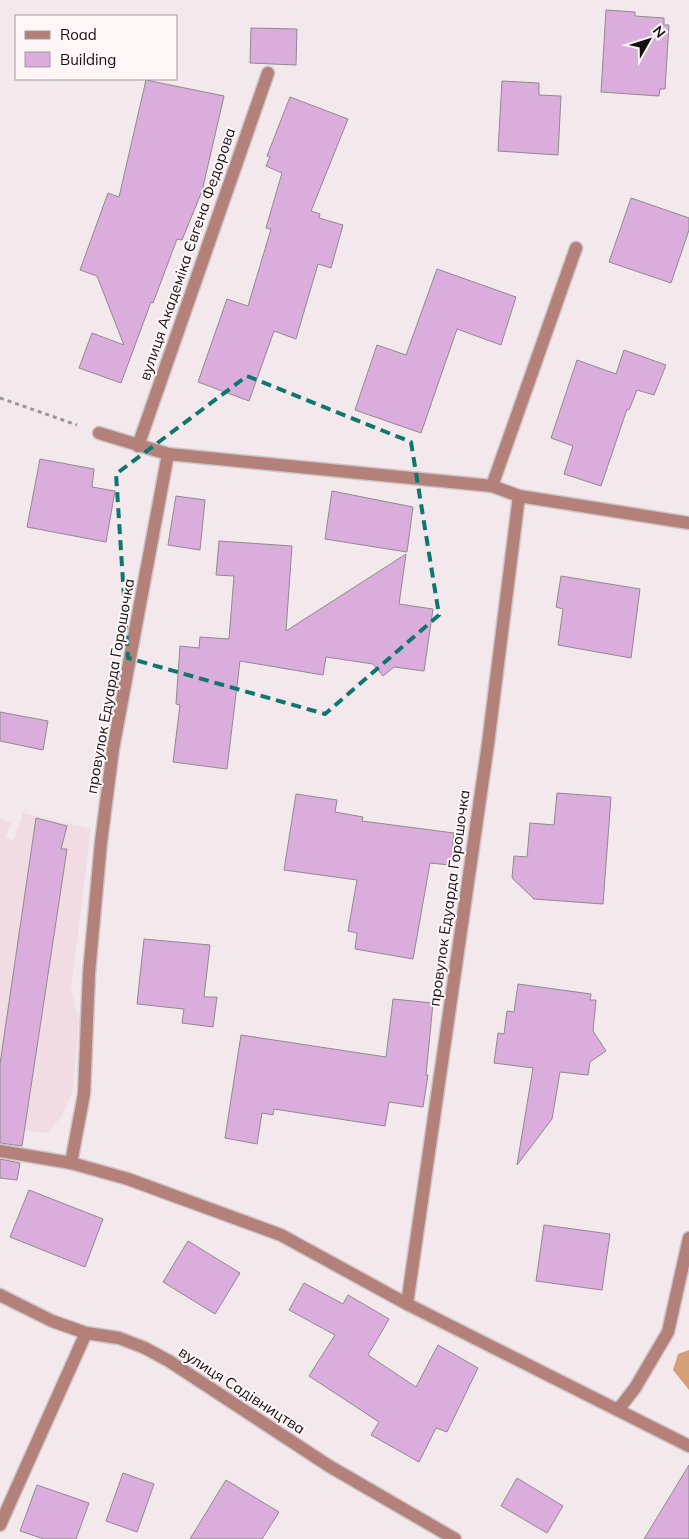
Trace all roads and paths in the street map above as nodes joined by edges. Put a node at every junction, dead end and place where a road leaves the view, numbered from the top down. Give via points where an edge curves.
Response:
1 (268, 73) dead end
2 (576, 248) dead end
3 (0, 398) edge
4 (99, 433) joint
5 (138, 446) junction
6 (168, 454) junction
7 (492, 486) junction
8 (519, 496) junction
9 (689, 523) edge
10 (0, 1151) edge
11 (71, 1163) junction
12 (689, 1238) edge
13 (0, 1295) edge
14 (407, 1304) junction
15 (86, 1333) junction
16 (618, 1410) junction
17 (689, 1446) edge
18 (0, 1526) edge
19 (455, 1539) edge

1 - 5 street, вулиця Академіка Євгена Федорова
2 - 7 street
3 - 4 path
4 - 5 street
5 - 6 street
6 - 7 street
6 - 11 street, провулок Едуарда Горошочка via 113,749 89,973 84,1094
7 - 8 street
8 - 9 street
8 - 14 street, провулок Едуарда Горошочка via 488,744
10 - 11 street
11 - 14 street via 128,1179 281,1236
12 - 16 street via 668,1332 653,1361
13 - 15 street, вулиця Садівництва via 52,1321
14 - 16 street
15 - 18 street
15 - 19 street, вулиця Садівництва via 119,1338 169,1361 329,1466
16 - 17 street

